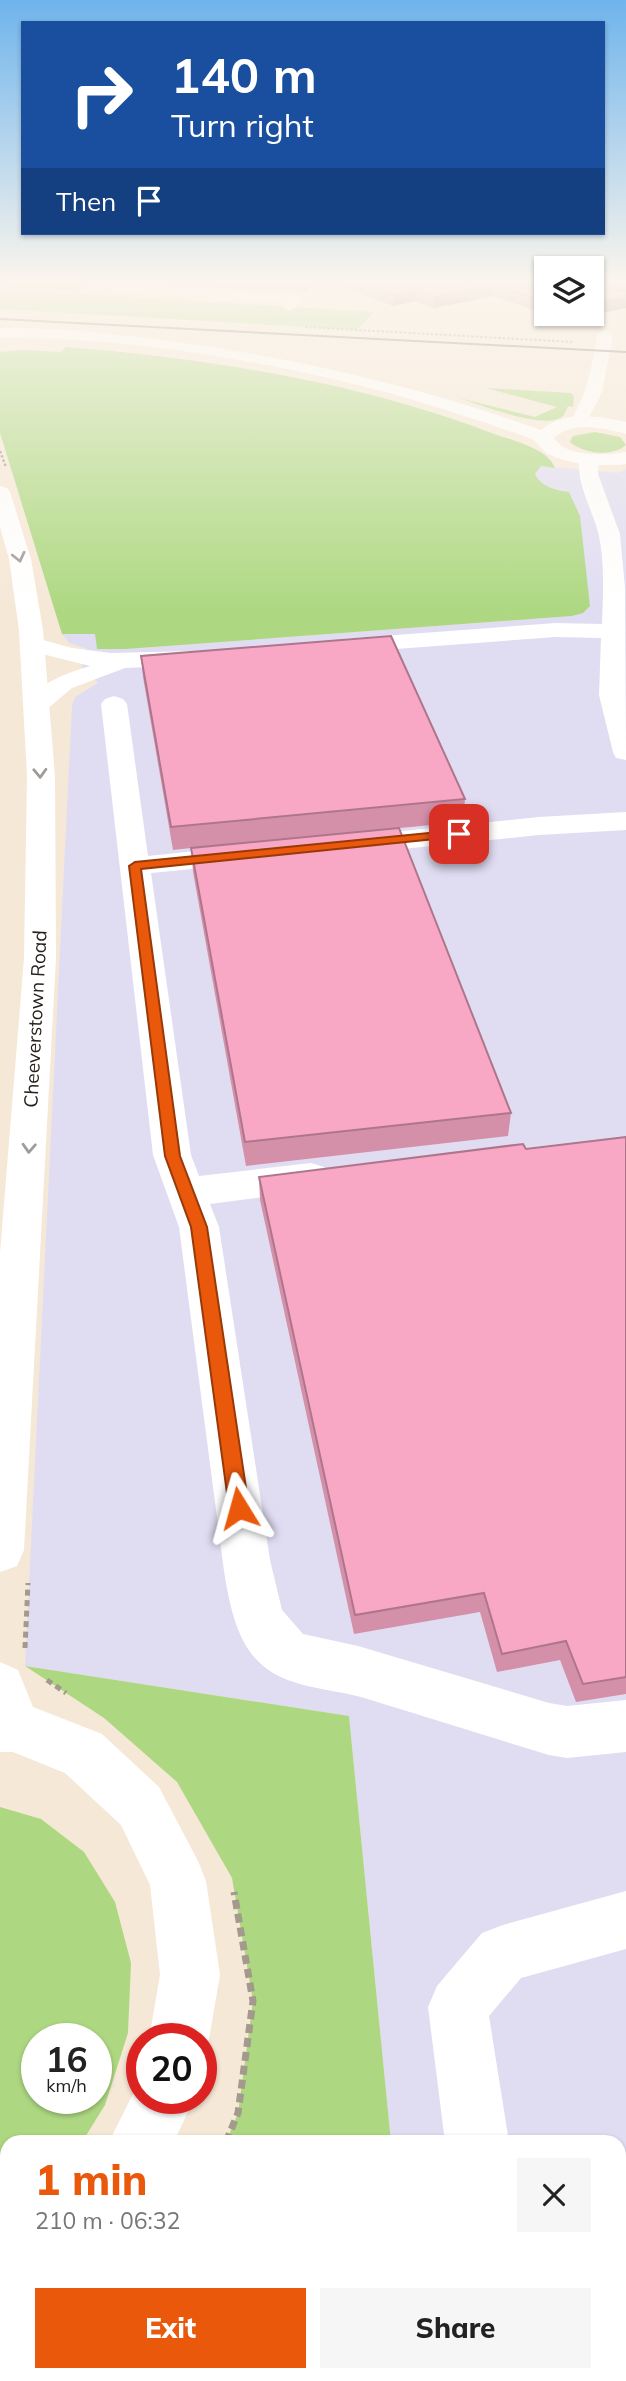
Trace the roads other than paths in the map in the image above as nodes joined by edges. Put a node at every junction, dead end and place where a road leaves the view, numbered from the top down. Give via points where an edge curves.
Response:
1 (401, 390) edge
2 (593, 390) edge
3 (578, 418) junction
4 (511, 424) junction
5 (625, 427) edge
6 (544, 437) junction
7 (626, 458) edge
8 (589, 459) junction
9 (0, 492) edge
10 (613, 631) junction
11 (32, 644) junction
12 (316, 648) edge
13 (221, 656) edge
14 (126, 663) junction
15 (114, 704) dead end
16 (37, 705) junction
17 (626, 752) edge
18 (626, 821) edge
19 (319, 848) edge
20 (278, 852) edge
21 (135, 866) junction
22 (339, 1174) edge
23 (188, 1192) junction
24 (0, 1549) edge
25 (15, 1694) edge
26 (626, 1726) edge
27 (626, 1920) edge
28 (182, 2023) edge
29 (155, 2114) edge
30 (144, 2135) edge
31 (476, 2135) edge

1 - 4 main road
2 - 3 main road
3 - 4 main road
3 - 5 main road
3 - 6 main road
4 - 6 main road
6 - 8 main road via 551,448
7 - 8 main road
8 - 10 main road via 588,474 609,534
9 -> 11 main road, Cheeverstown Road via 20,559
10 - 12 main road via 556,630
10 - 17 main road via 612,695
11 - 14 main road via 76,658
11 - 16 main road, Cheeverstown Road
13 - 14 main road
14 - 16 main road via 63,683
15 - 21 main road
16 -> 24 main road, Cheeverstown Road via 40,958
18 - 19 main road
20 - 21 main road
21 - 23 main road via 172,1156
22 - 23 main road
23 - 26 main road via 199,1227 253,1600 277,1645 292,1655 549,1729 567,1732
25 - 28 main road via 140,1806 178,1881 190,1975
27 - 31 main road via 503,1955 458,2007
29 - 30 main road

